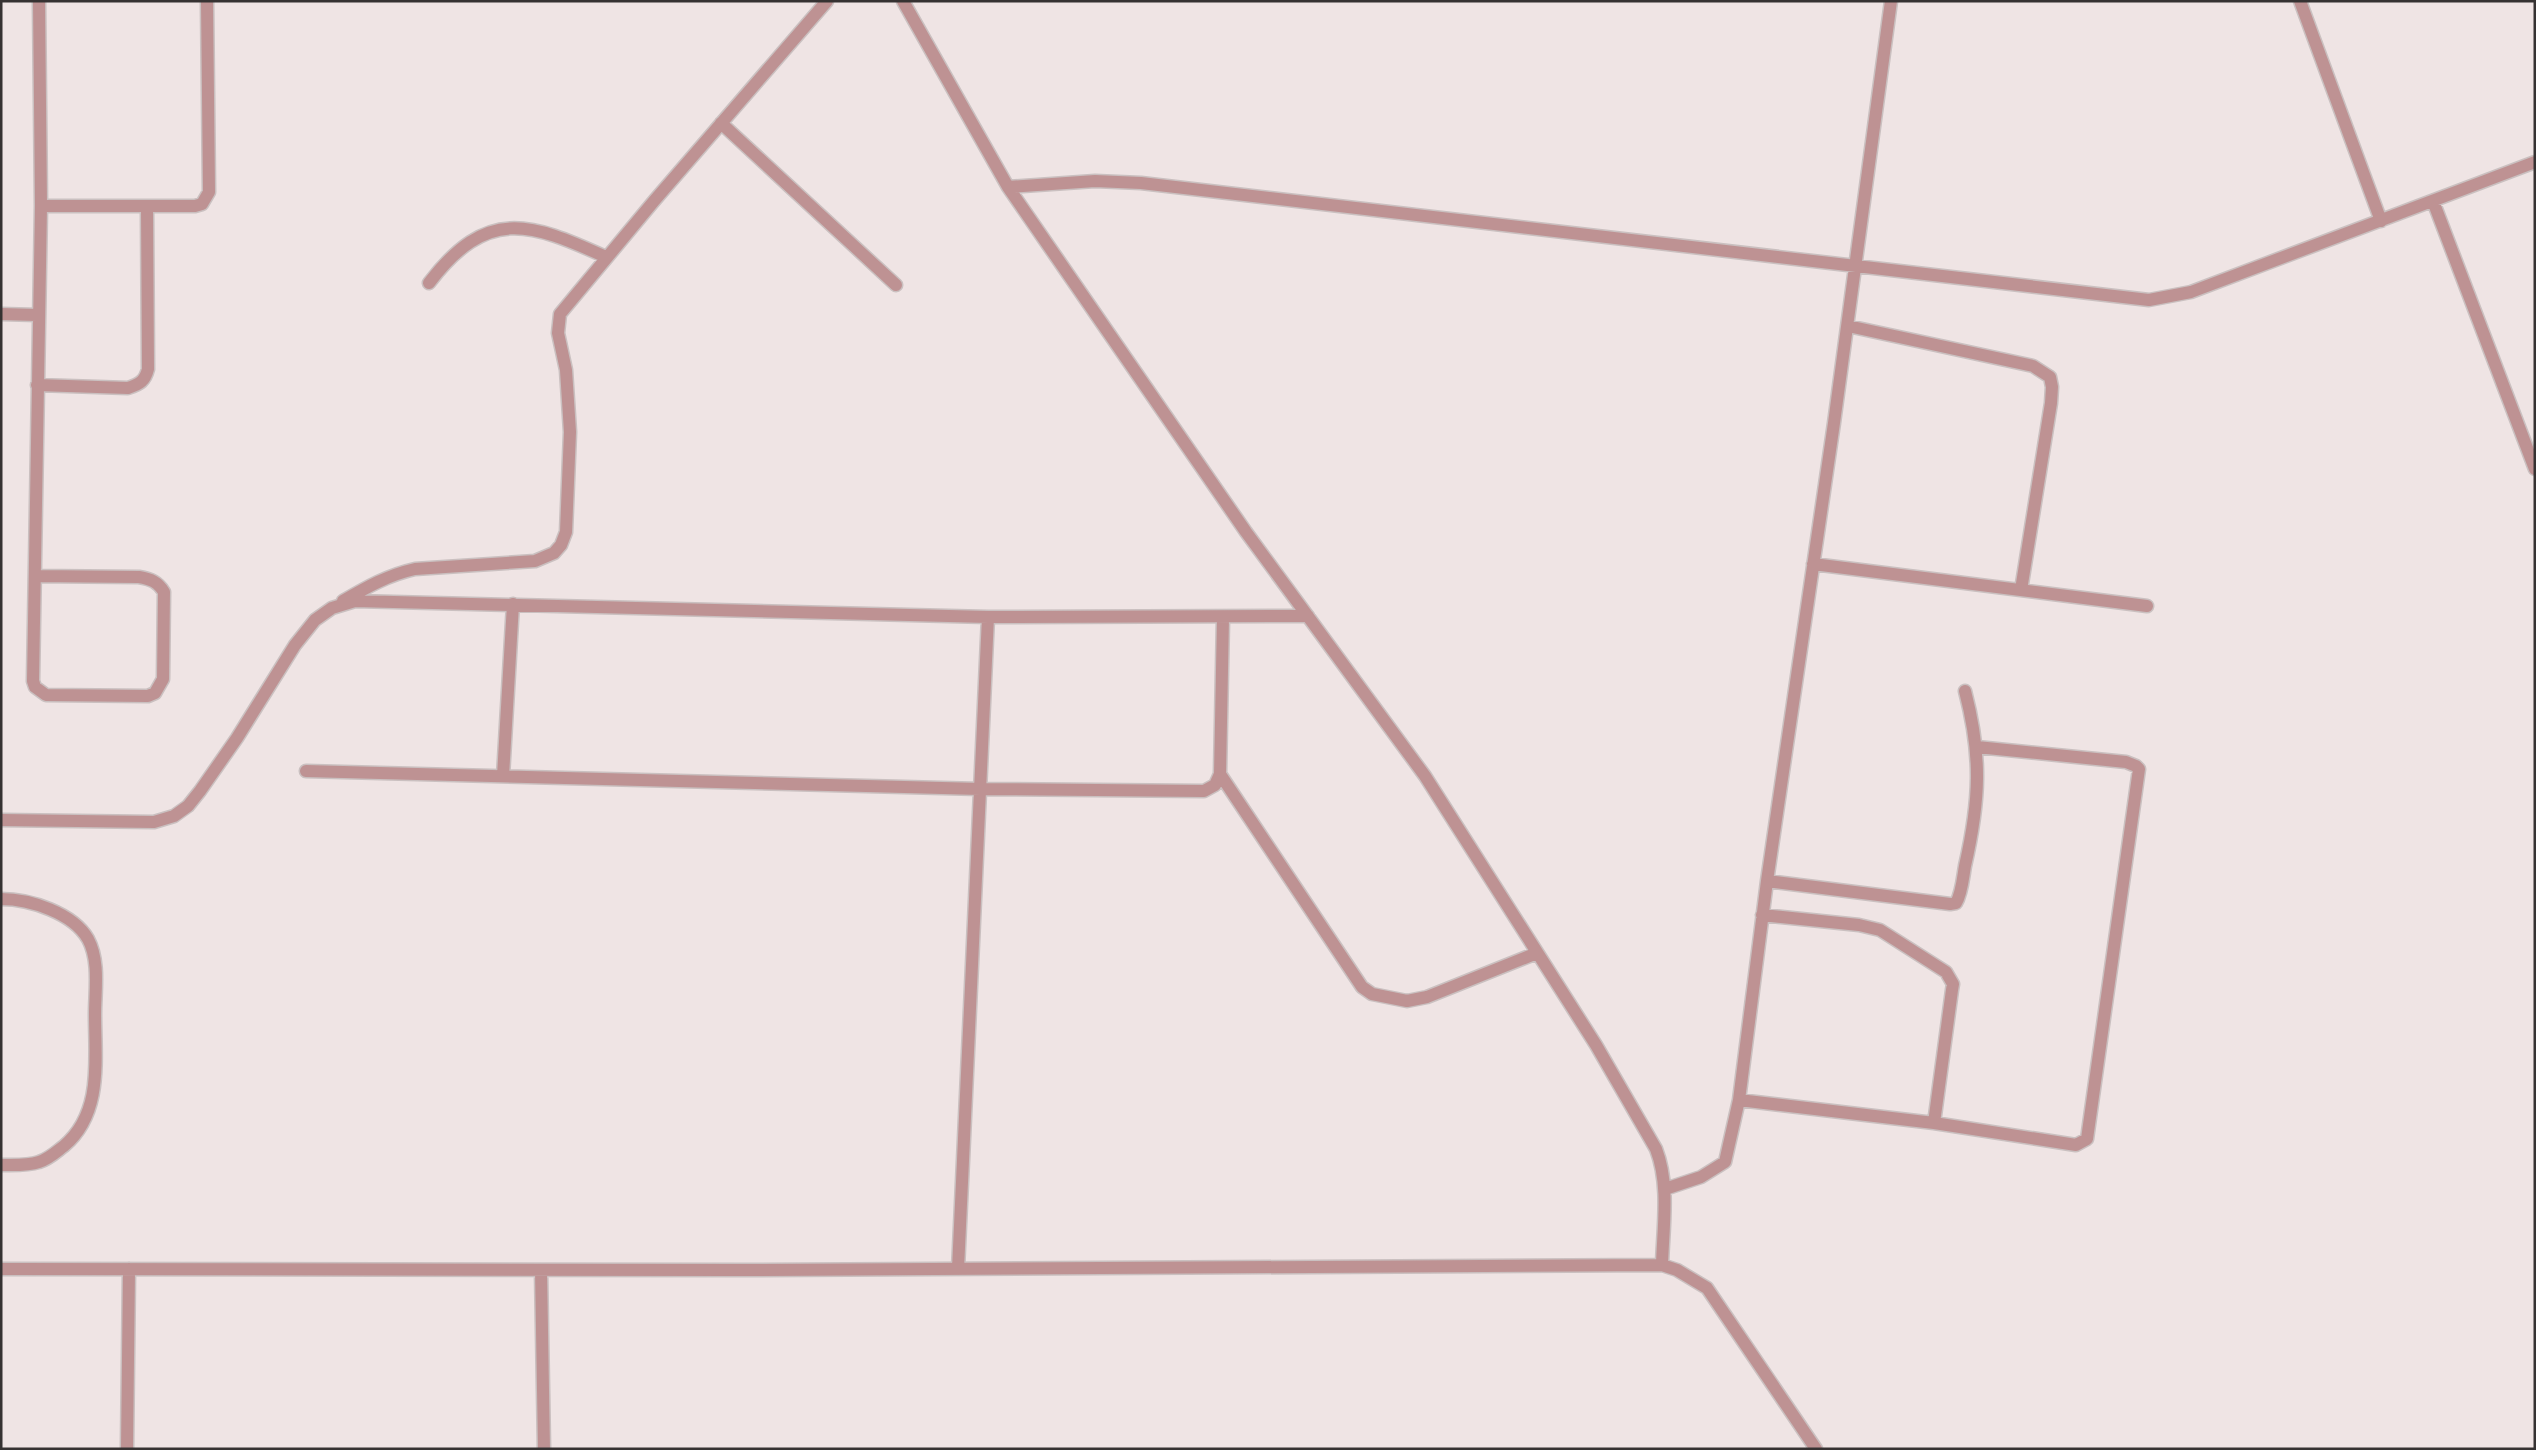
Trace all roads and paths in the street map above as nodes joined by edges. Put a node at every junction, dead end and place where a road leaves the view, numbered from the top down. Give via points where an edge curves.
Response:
1 (38, 1) edge
2 (207, 1) edge
3 (827, 1) edge
4 (903, 1) edge
5 (1892, 1) edge
6 (2300, 1) edge
7 (722, 123) junction
8 (2535, 162) edge
9 (1008, 187) junction
10 (2433, 201) junction
11 (40, 206) junction
12 (148, 207) junction
13 (2381, 221) junction
14 (606, 257) junction
15 (1856, 265) junction
16 (429, 283) dead end
17 (896, 285) dead end
18 (1, 314) edge
19 (37, 315) junction
20 (1848, 326) junction
21 (37, 384) junction
22 (2535, 469) edge
23 (1813, 564) junction
24 (35, 576) junction
25 (2021, 590) junction
26 (513, 604) junction
27 (2148, 606) dead end
28 (332, 608) junction
29 (1308, 616) junction
30 (988, 617) junction
31 (1223, 618) junction
32 (1965, 691) dead end
33 (1977, 747) junction
34 (306, 770) dead end
35 (1220, 774) junction
36 (503, 776) junction
37 (980, 788) junction
38 (1, 820) edge
39 (1766, 881) junction
40 (1, 899) edge
41 (1762, 915) junction
42 (1538, 953) junction
43 (1739, 1100) junction
44 (1934, 1123) junction
45 (1, 1166) edge
46 (1665, 1188) junction
47 (1662, 1266) junction
48 (1, 1269) edge
49 (129, 1269) junction
50 (958, 1269) junction
51 (541, 1270) junction
52 (128, 1449) edge
53 (544, 1449) edge
54 (1816, 1449) edge

1 - 11 street
2 - 12 street via 210,192 208,198 196,206
3 - 7 street
4 - 9 street
5 - 15 street
6 - 13 street
7 - 14 street
7 - 17 street
8 - 10 street
9 - 15 street via 1095,181 1141,183
9 - 29 street via 1246,532
10 - 13 street
10 - 22 street
11 - 12 street
11 - 19 street
12 - 21 street via 148,369 145,378 140,384 128,388
13 - 15 street via 2191,292 2149,300
14 - 16 street via 557,235 515,227 489,232 466,243 448,258
14 - 28 street via 565,305 558,324 566,370 570,432 566,532 561,545 554,553 535,561 400,572
15 - 20 street
18 - 19 street
19 - 21 street
20 - 23 street
20 - 25 street via 2033,366 2050,377 2051,403
21 - 24 street
23 - 25 street
23 - 39 street
24 - 24 street via 139,577 161,586 164,592 163,679 155,693 148,696 46,695 35,688 32,674
25 - 27 street
26 - 28 street via 364,601
26 - 30 street
26 - 36 street
28 - 38 street via 315,620 296,645 200,791 174,816 154,822
29 - 31 street
29 - 42 street via 1425,776
30 - 31 street
30 - 37 street
31 - 35 street
32 - 33 street
33 - 39 street via 1976,813 1956,903
33 - 44 street via 2132,763 2140,775 2087,1139 2076,1145
34 - 36 street
35 - 37 street via 1215,786 1204,791
35 - 42 street via 1362,987 1372,994 1407,1001 1427,997
36 - 37 street
37 - 50 street
39 - 41 street
40 - 45 street via 46,909 66,918 88,938 95,959 96,1080 88,1114 70,1141 52,1156 38,1162
41 - 43 street
41 - 44 street via 1880,930 1946,972 1953,984
42 - 46 street via 1656,1149
43 - 44 street
43 - 46 street via 1725,1162 1701,1177
46 - 47 street
47 - 50 street
47 - 54 street via 1677,1270 1707,1288
48 - 49 street
49 - 51 street
49 - 52 street
50 - 51 street
51 - 53 street

